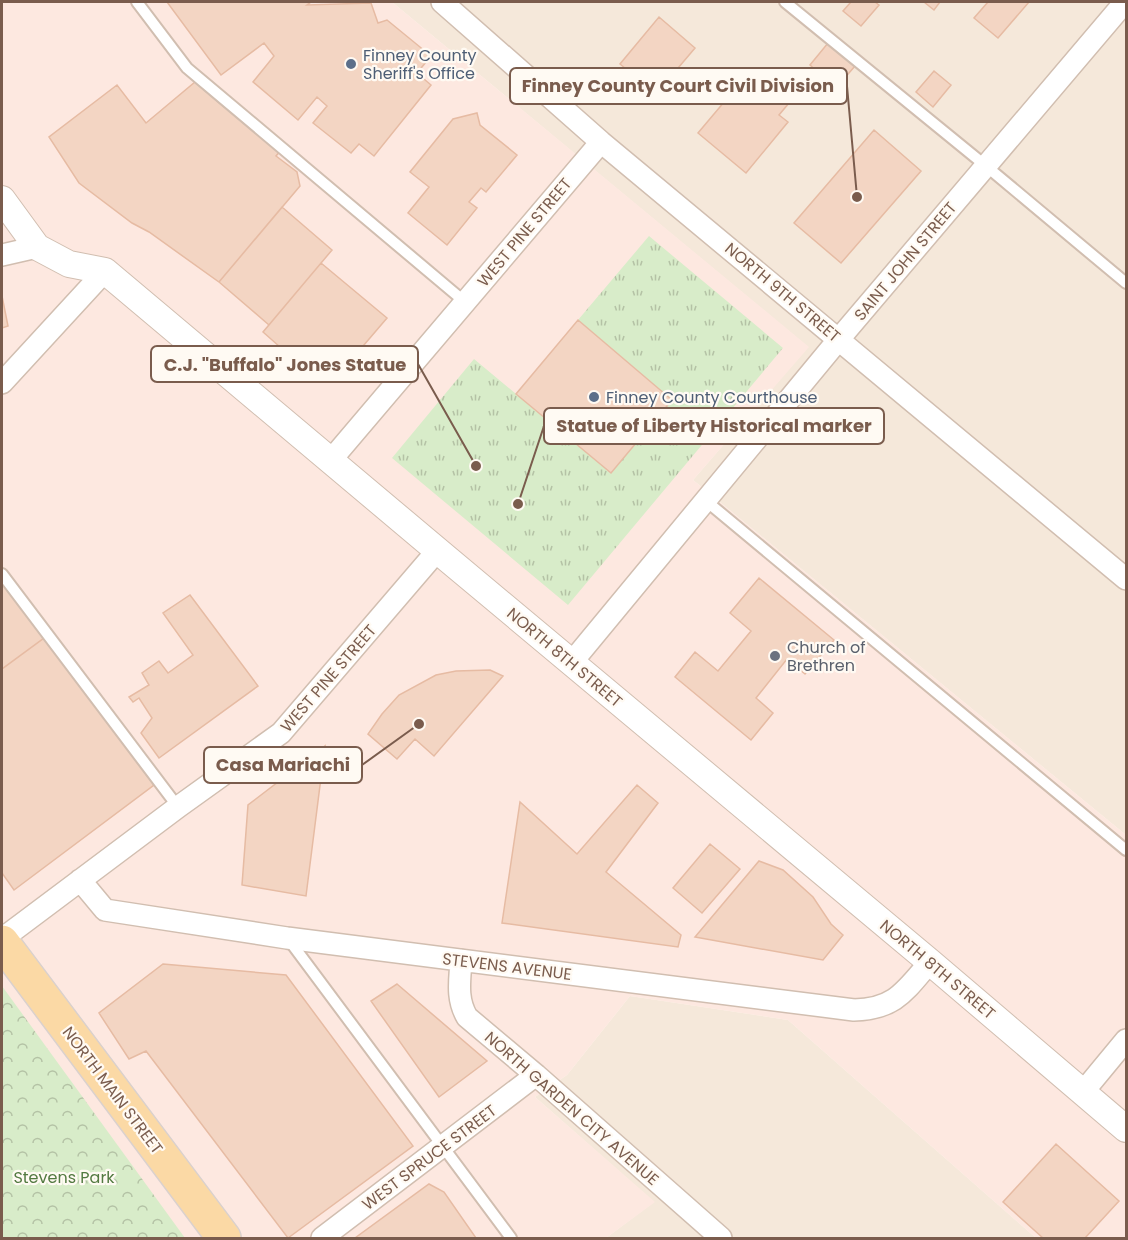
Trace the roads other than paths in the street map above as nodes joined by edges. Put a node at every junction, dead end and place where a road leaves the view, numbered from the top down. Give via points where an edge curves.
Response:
1 (137, 2) edge
2 (442, 2) edge
3 (785, 2) edge
4 (1125, 2) edge
5 (601, 142) junction
6 (986, 166) junction
7 (2, 200) edge
8 (37, 247) junction
9 (2, 255) edge
10 (105, 271) junction
11 (1126, 283) edge
12 (465, 302) junction
13 (839, 339) junction
14 (2, 383) edge
15 (330, 460) junction
16 (705, 500) junction
17 (437, 551) junction
18 (2, 574) edge
19 (1126, 579) edge
20 (572, 662) junction
21 (178, 807) junction
22 (1126, 850) edge
23 (80, 880) junction
24 (287, 938) junction
25 (2, 940) edge
26 (461, 960) junction
27 (930, 962) junction
28 (1126, 1040) edge
29 (537, 1075) junction
30 (1083, 1092) junction
31 (1126, 1129) edge
32 (442, 1146) junction
33 (224, 1239) edge
34 (322, 1239) edge
35 (511, 1239) edge
36 (721, 1239) edge

1 - 12 lane via 187,68
2 - 5 street, NORTH 9TH STREET
3 - 6 lane
4 - 6 street, SAINT JOHN STREET
5 - 12 street, WEST PINE STREET
5 - 13 street, NORTH 9TH STREET
6 - 11 lane
6 - 13 street, SAINT JOHN STREET
7 - 8 street, NORTH 8TH STREET
8 - 9 street
8 - 10 street, NORTH 8TH STREET via 69,264
10 - 14 street
10 - 15 street, NORTH 8TH STREET
12 - 15 street, WEST PINE STREET
13 - 16 street, SAINT JOHN STREET
13 - 19 street, NORTH 9TH STREET
15 - 17 street, NORTH 8TH STREET
16 - 20 street, SAINT JOHN STREET
16 - 22 lane
17 - 20 street, NORTH 8TH STREET
17 - 21 street, WEST PINE STREET via 281,733
18 - 21 lane
20 - 27 street, NORTH 8TH STREET
21 - 23 street, WEST PINE STREET
23 - 24 street, STEVENS AVENUE via 105,910
23 - 25 street, WEST PINE STREET
24 - 26 street, STEVENS AVENUE
24 - 32 lane
25 - 33 main road, NORTH MAIN STREET
26 - 27 street, STEVENS AVENUE via 854,1010 884,1006 898,997
26 - 29 street, NORTH GARDEN CITY AVENUE via 461,1007 467,1017
27 - 30 street, NORTH 8TH STREET
28 - 30 street
29 - 32 street, WEST SPRUCE STREET
29 - 36 street, NORTH GARDEN CITY AVENUE
30 - 31 street, NORTH 8TH STREET
32 - 34 street, WEST SPRUCE STREET
32 - 35 lane

